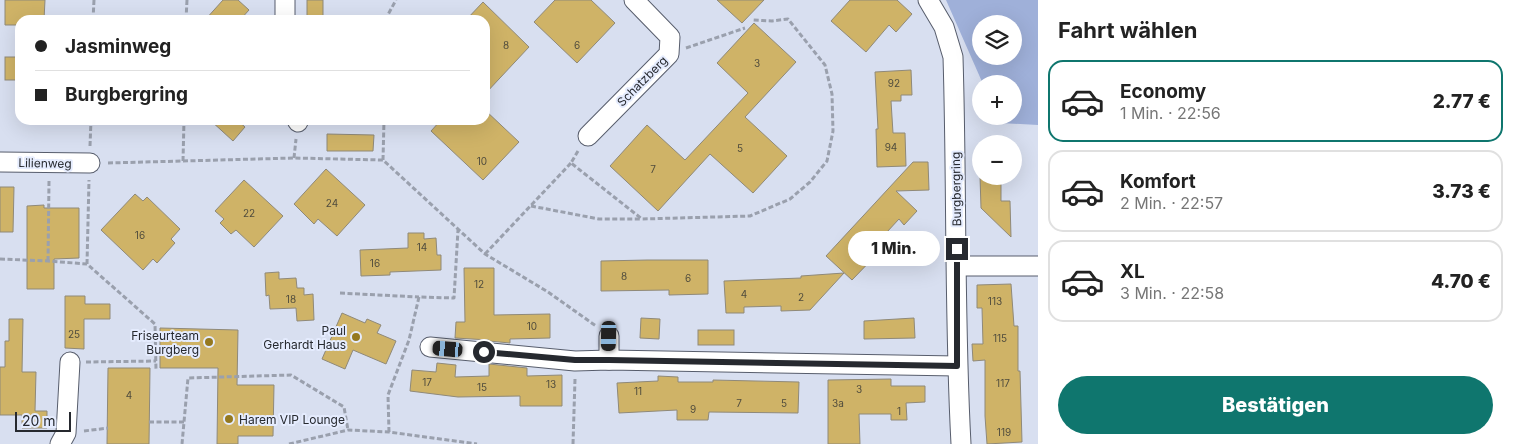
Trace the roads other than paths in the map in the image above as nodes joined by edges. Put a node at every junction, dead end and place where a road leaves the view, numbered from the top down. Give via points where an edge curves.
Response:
1 (285, 0) edge
2 (634, 0) edge
3 (928, 0) edge
4 (285, 15) edge
5 (588, 136) road end
6 (0, 162) edge
7 (90, 163) road end
8 (957, 266) junction
9 (1038, 266) edge
10 (609, 336) road end
11 (430, 348) dead end
12 (609, 360) junction
13 (70, 362) road end
14 (957, 366) junction
15 (60, 444) edge
16 (961, 444) edge

1 - 4 street
2 - 5 street, Schatzberg via 670,37 669,54
3 - 8 street, Burgbergring via 944,27 953,57
6 - 7 street, Lilienweg
8 - 9 street
8 - 14 street, Burgbergring
10 - 12 street
11 - 12 street
12 - 14 street
13 - 15 street via 66,434
14 - 16 street, Burgbergring

